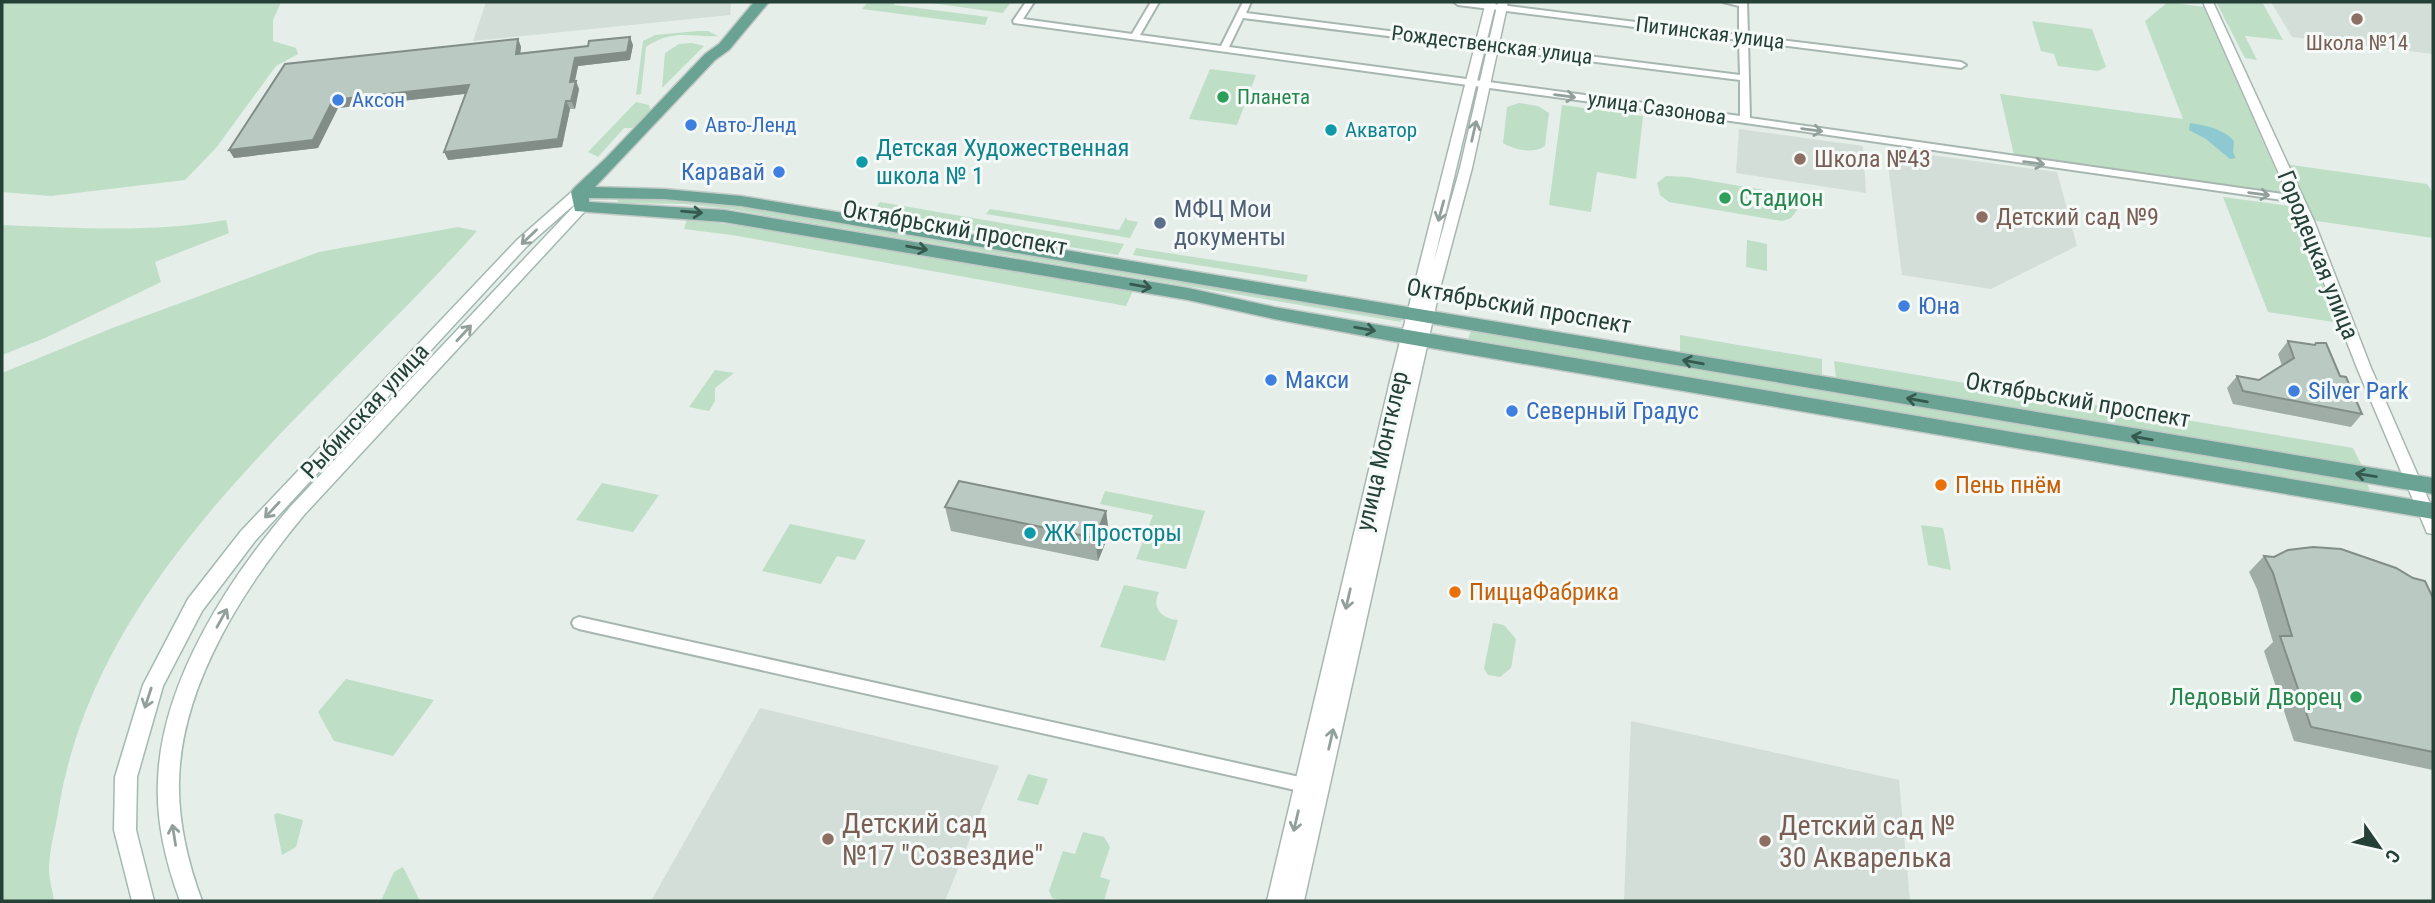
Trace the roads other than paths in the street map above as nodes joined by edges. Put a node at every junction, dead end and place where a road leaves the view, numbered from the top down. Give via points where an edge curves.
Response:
1 (762, 2) edge
2 (1030, 2) edge
3 (1155, 2) edge
4 (1247, 2) edge
5 (1458, 2) edge
6 (1727, 2) edge
7 (2208, 2) edge
8 (1743, 3) edge
9 (1497, 4) edge
10 (1241, 15) junction
11 (1017, 21) joint
12 (1744, 37) junction
13 (1134, 38) junction
14 (1488, 45) junction
15 (1223, 50) junction
16 (1961, 65) dead end
17 (1743, 78) junction
18 (1479, 84) junction
19 (1745, 120) junction
20 (585, 197) junction
21 (2296, 199) junction
22 (1421, 315) junction
23 (1415, 338) junction
24 (2413, 482) junction
25 (2433, 486) edge
26 (2429, 510) edge
27 (2433, 528) edge
28 (579, 623) dead end
29 (1304, 785) junction
30 (143, 901) edge
31 (191, 901) edge
32 (1278, 901) edge
33 (1294, 901) edge

1 - 20 main road via 718,58
2 - 11 street
3 - 13 street
4 - 10 street
5 - 9 street, Питинская улица
6 - 8 street
7 - 21 street, Городецкая улица
8 - 12 street
9 - 12 street, Питинская улица
9 - 14 street, улица Монтклер
10 - 14 street, Рождественская улица
10 - 15 street
11 - 13 street, улица Сазонова
12 - 16 street, Питинская улица
12 - 17 street
13 - 15 street, улица Сазонова
14 - 17 street, Рождественская улица
14 - 18 street, улица Монтклер
15 - 18 street, улица Сазонова
17 - 19 street
18 -> 19 street, улица Сазонова
18 - 22 street, улица Монтклер
19 -> 21 street, улица Сазонова
20 - 22 main road, Октябрьский проспект via 687,196 741,201
20 -> 23 main road, Октябрьский проспект via 624,208 724,216 1188,294
20 -> 30 main road, Рыбинская улица via 522,243 248,536 195,605 153,685 126,778 125,830
31 -> 20 main road via 177,858 169,765 185,705 220,621 276,537
21 - 24 street, Городецкая улица
22 - 23 street, улица Монтклер
24 -> 22 main road, Октябрьский проспект
23 - 26 main road, Октябрьский проспект
23 -> 29 street, улица Монтклер
33 -> 23 street, улица Монтклер
24 - 25 main road, Октябрьский проспект
24 - 26 street, Городецкая улица
26 - 27 street, Городецкая улица
28 - 29 street
29 -> 32 street, улица Монтклер

